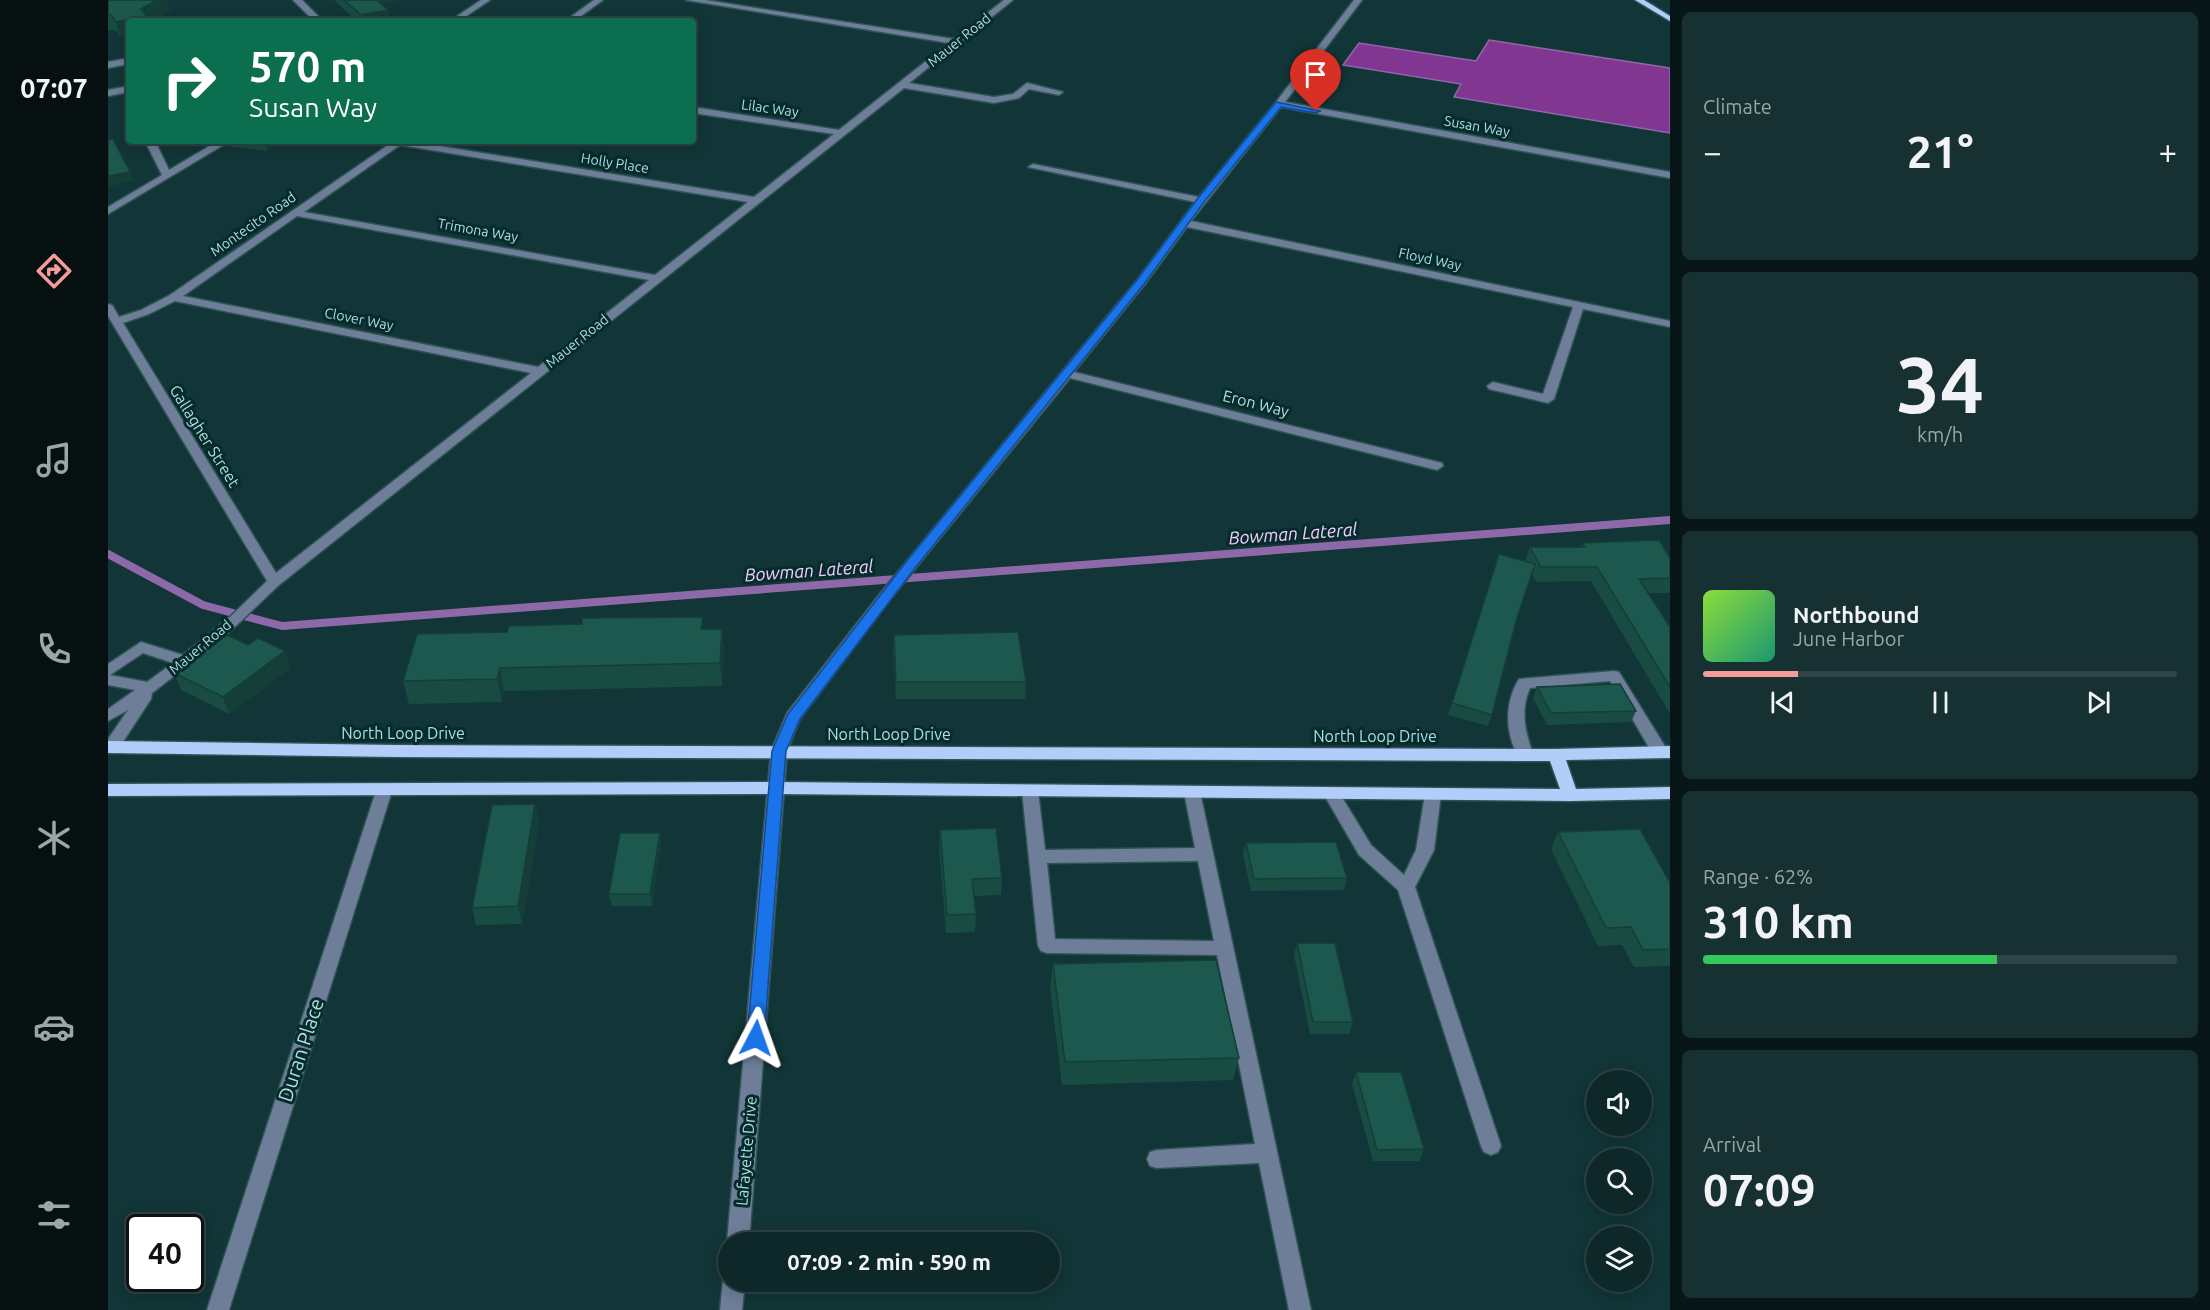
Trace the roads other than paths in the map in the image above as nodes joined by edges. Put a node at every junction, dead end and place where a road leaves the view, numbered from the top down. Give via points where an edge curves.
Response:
1 (297, 0) edge
2 (486, 0) edge
3 (600, 0) edge
4 (690, 0) edge
5 (1009, 0) edge
6 (1358, 0) edge
7 (1639, 0) edge
8 (316, 18) edge
9 (456, 18) edge
10 (573, 18) edge
11 (1670, 19) edge
12 (957, 42) junction
13 (126, 62) edge
14 (108, 65) edge
15 (903, 85) junction
16 (126, 90) edge
17 (1059, 92) dead end
18 (108, 93) edge
19 (1279, 104) junction
20 (696, 110) edge
21 (843, 133) junction
22 (151, 144) edge
23 (220, 144) edge
24 (396, 144) edge
25 (411, 144) edge
26 (1033, 167) dead end
27 (1670, 175) edge
28 (167, 176) junction
29 (756, 200) junction
30 (1201, 200) junction
31 (108, 211) edge
32 (295, 213) junction
33 (1184, 223) junction
34 (656, 278) junction
35 (174, 297) junction
36 (1579, 305) junction
37 (108, 307) edge
38 (117, 321) junction
39 (1670, 324) edge
40 (539, 371) junction
41 (1066, 373) junction
42 (1493, 386) dead end
43 (1437, 466) dead end
44 (274, 582) junction
45 (184, 661) junction
46 (108, 671) edge
47 (108, 680) edge
48 (151, 688) junction
49 (108, 716) edge
50 (109, 748) edge
51 (779, 751) junction
52 (1665, 752) edge
53 (1525, 754) junction
54 (1556, 754) junction
55 (776, 788) junction
56 (108, 790) edge
57 (384, 790) junction
58 (1030, 791) junction
59 (1192, 792) junction
60 (1330, 793) junction
61 (1670, 793) edge
62 (1433, 794) junction
63 (1570, 795) junction
64 (1205, 854) junction
65 (1038, 857) junction
66 (1406, 887) junction
67 (1224, 948) junction
68 (1491, 1146) dead end
69 (1267, 1153) junction
70 (1157, 1159) dead end
71 (739, 1232) edge
72 (733, 1292) edge
73 (218, 1310) edge
74 (731, 1310) edge
75 (1300, 1310) edge

1 - 8 street
2 - 9 street
3 - 10 street
4 - 12 street
5 - 12 street, Mauer Road
6 - 19 street, Lafayette Drive
7 - 11 main road
12 - 15 street, Mauer Road
13 - 14 street
15 - 17 street via 994,100 1016,96 1027,86
15 - 21 street, Mauer Road
16 - 18 street
19 - 27 street, Susan Way
19 - 30 street, Lafayette Drive
20 - 21 street, Lilac Way
21 - 29 street, Mauer Road
22 - 28 street
23 - 28 street
24 - 32 street, Montecito Road
25 - 29 street, Holly Place
26 - 30 street
28 - 31 street
29 - 34 street, Mauer Road
30 - 33 street, Lafayette Drive
32 - 34 street, Trimona Way
32 - 35 street, Montecito Road
33 - 36 street, Floyd Way
33 - 41 street, Lafayette Drive
34 - 40 street, Mauer Road
35 - 38 street, Montecito Road
35 - 40 street, Clover Way
36 - 39 street, Floyd Way
36 - 42 street via 1548,399
37 - 38 street, Gallagher Street
38 - 44 street, Gallagher Street
40 - 44 street, Mauer Road
41 - 43 street, Eron Way
41 - 51 street, Lafayette Drive via 793,717
44 - 45 street, Mauer Road
45 - 46 street via 141,647
45 - 48 street, Mauer Road
47 - 48 street
48 - 49 street, Mauer Road
48 - 50 street, Mauer Road
50 - 51 main road, North Loop Drive
51 - 53 main road, North Loop Drive
51 - 55 street, Lafayette Drive
52 - 53 street via 1614,676 1524,683 1517,698 1515,727
52 - 54 main road, North Loop Drive
53 - 54 main road, North Loop Drive
54 - 63 main road
55 - 57 main road
55 - 58 main road
55 - 71 street, Lafayette Drive
56 - 57 main road
57 - 73 street, Duran Place
58 - 59 main road
58 - 65 street
59 - 60 main road
59 - 64 street
60 - 62 main road
60 - 66 street via 1365,850
61 - 63 main road
62 - 63 main road
62 - 66 street via 1425,850
64 - 65 street
64 - 67 street
65 - 67 street via 1047,946
66 - 68 street
67 - 69 street
69 - 70 street
69 - 75 street
72 - 74 street

